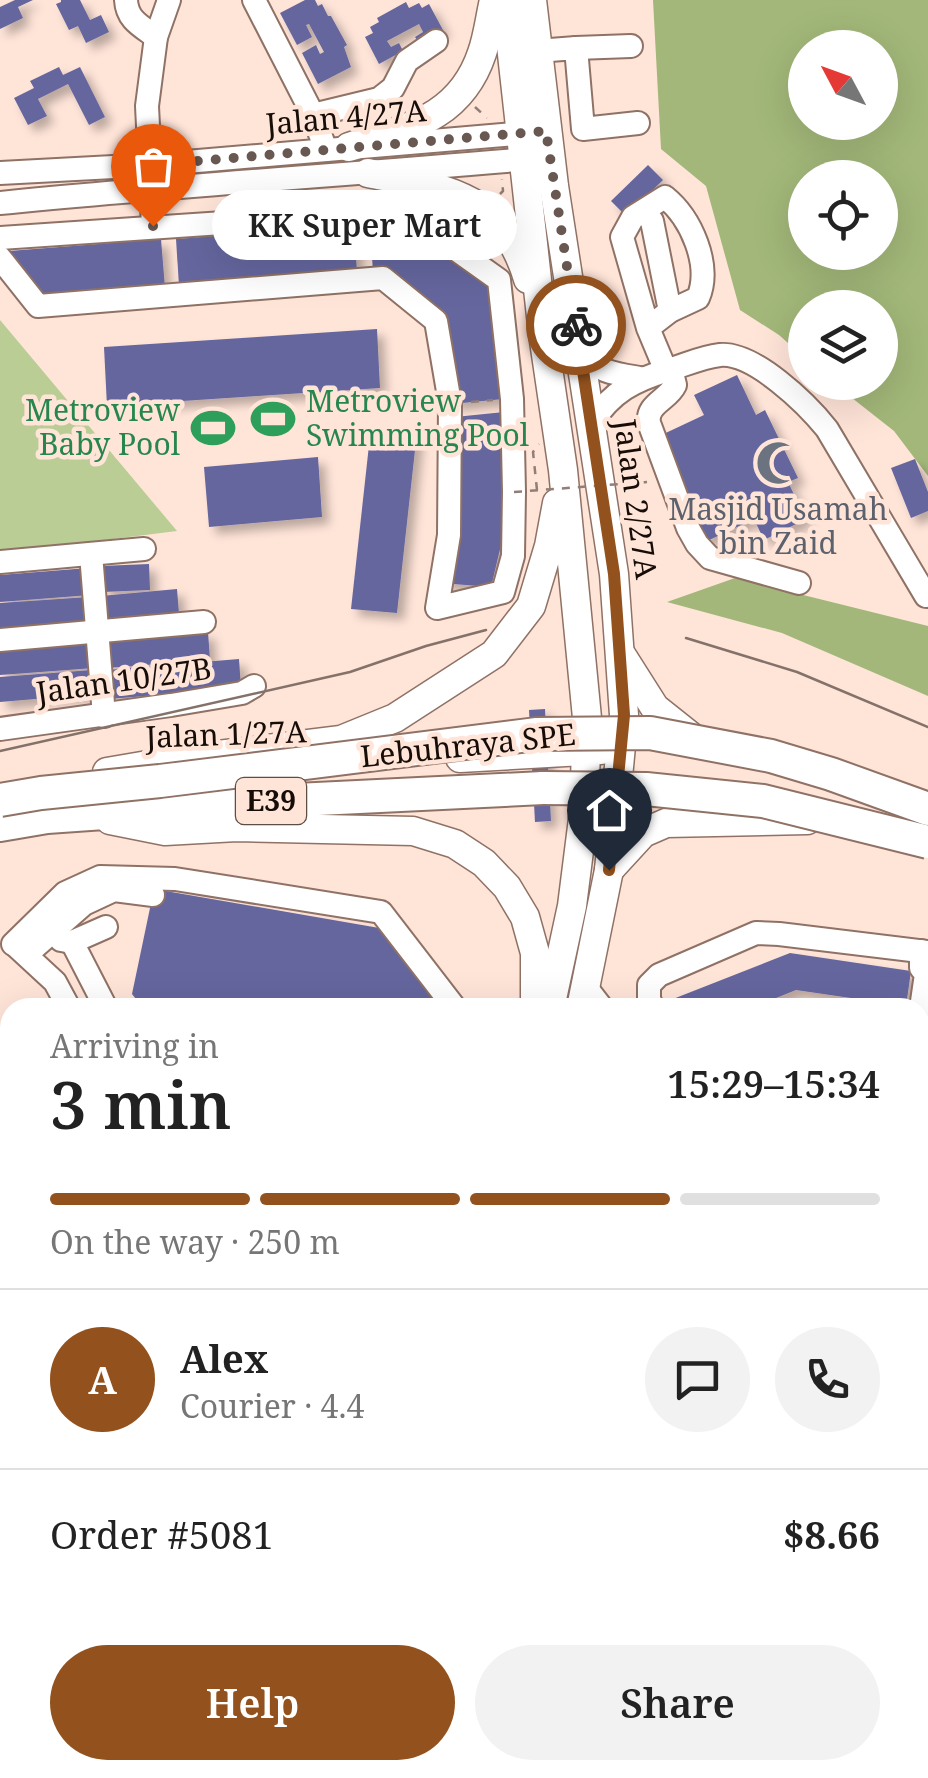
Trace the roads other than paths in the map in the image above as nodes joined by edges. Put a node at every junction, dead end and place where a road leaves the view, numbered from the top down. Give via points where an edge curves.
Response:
1 (126, 0) edge
2 (168, 0) edge
3 (254, 0) edge
4 (494, 0) edge
5 (506, 0) edge
6 (532, 0) edge
7 (156, 37) junction
8 (436, 41) dead end
9 (631, 46) dead end
10 (576, 48) junction
11 (536, 51) junction
12 (313, 115) junction
13 (638, 123) dead end
14 (524, 147) junction
15 (338, 149) junction
16 (0, 174) edge
17 (368, 174) junction
18 (152, 176) junction
19 (0, 203) edge
20 (644, 212) junction
21 (153, 226) junction
22 (0, 238) edge
23 (0, 258) edge
24 (670, 310) junction
25 (648, 328) junction
26 (543, 334) junction
27 (580, 352) junction
28 (668, 370) junction
29 (640, 378) junction
30 (552, 396) junction
31 (512, 398) junction
32 (592, 422) junction
33 (563, 470) junction
34 (144, 549) dead end
35 (91, 554) junction
36 (0, 562) edge
37 (799, 583) dead end
38 (926, 596) dead end
39 (204, 622) dead end
40 (96, 630) junction
41 (0, 640) edge
42 (620, 651) junction
43 (254, 686) dead end
44 (104, 716) junction
45 (0, 729) edge
46 (704, 747) junction
47 (587, 750) junction
48 (621, 750) junction
49 (552, 752) junction
50 (107, 772) junction
51 (586, 789) junction
52 (0, 790) edge
53 (617, 790) junction
54 (549, 791) junction
55 (928, 798) edge
56 (0, 800) edge
57 (928, 809) edge
58 (879, 818) junction
59 (110, 820) junction
60 (0, 828) edge
61 (928, 840) edge
62 (609, 870) junction
63 (153, 895) dead end
64 (106, 927) dead end
65 (63, 935) junction
66 (13, 945) edge
67 (926, 963) edge
68 (64, 998) edge
69 (100, 998) edge
70 (447, 998) edge
71 (536, 998) edge
72 (552, 998) edge
73 (589, 998) edge
74 (649, 998) edge
75 (922, 998) edge

1 - 7 street via 127,13
2 - 7 street
3 - 12 street
4 - 15 main road via 482,53 442,111
5 - 14 main road, Jalan 2/27A
6 - 11 main road, Jalan 2/27A
7 - 18 street via 147,106
8 - 12 street via 407,61 380,100
9 - 10 street
10 - 11 street
10 - 13 street via 584,129
11 - 14 main road, Jalan 2/27A
12 - 15 street
14 - 15 street, Jalan 4/27A
14 - 17 street, Jalan 4/27A
14 - 26 main road, Jalan 2/27A
14 - 27 main road, Jalan 2/27A
15 - 18 street, Jalan 4/27A
16 - 18 street, Jalan 4/27A
17 - 18 street, Jalan 4/27A
17 - 26 main road via 451,192 484,209 521,256
18 - 19 street, Jalan 4/27A
18 - 21 street
20 - 24 street via 652,221
20 - 24 street via 665,196 697,241 703,286 698,298
20 - 25 street via 622,237
21 - 22 street
21 - 31 street via 402,212 499,280
23 - 31 street via 38,306 383,278 436,321 450,404 449,535 436,608 503,592 525,491
24 - 25 street
25 - 28 street
26 - 30 main road, Jalan 2/27A
27 - 29 street via 590,364
27 - 32 main road, Jalan 2/27A
28 - 29 street
28 - 37 street via 676,385 652,408 649,423 697,544 710,558
28 - 38 street via 732,355 813,412
29 - 32 street
30 - 31 street
30 - 33 main road, Jalan 2/27A
32 - 42 main road, Jalan 2/27A
33 - 47 main road, Jalan 2/27A
33 - 50 main road via 530,606 494,654 454,681 396,718 341,740
34 - 35 street
35 - 36 street
35 - 40 street
39 - 40 street
40 - 41 street
40 - 44 street
42 - 46 main road via 656,708
42 - 48 main road, Jalan 2/27A
43 - 44 street, Jalan 10/27B via 242,694
44 - 45 street, Jalan 10/27B
46 - 48 main road, Jalan 1/27A
46 - 55 main road, Jalan 1/27A via 777,751
47 - 48 main road, Jalan 1/27A
47 - 49 main road, Jalan 1/27A
47 - 51 main road, Jalan 2/27A
48 - 53 main road, Jalan 2/27A
49 - 50 main road, Jalan 1/27A
49 - 54 main road via 561,769
50 - 52 main road, Jalan 1/27A
51 - 53 main road
51 - 54 main road
51 - 72 main road, Jalan 2/27A
53 - 58 main road via 758,792
53 - 62 main road, Jalan 2/27A
54 - 59 main road
56 - 57 highway, Lebuhraya SPE / E39, bridge via 537,734 650,733 771,756
58 - 61 main road
58 - 62 main road via 666,822 643,833
59 - 60 main road
59 - 71 main road via 166,832 413,831 454,844 496,875 525,917 535,953
60 - 61 highway, Lebuhraya SPE / E39, bridge via 48,817 276,801 594,788 763,802
62 - 73 main road, Jalan 2/27A
63 - 65 street via 114,890 84,904
64 - 65 street
65 - 66 street
65 - 69 street
66 - 68 street
66 - 70 street via 66,893 100,877 175,879 381,912
67 - 74 street via 756,934 660,975 648,985
67 - 75 street

